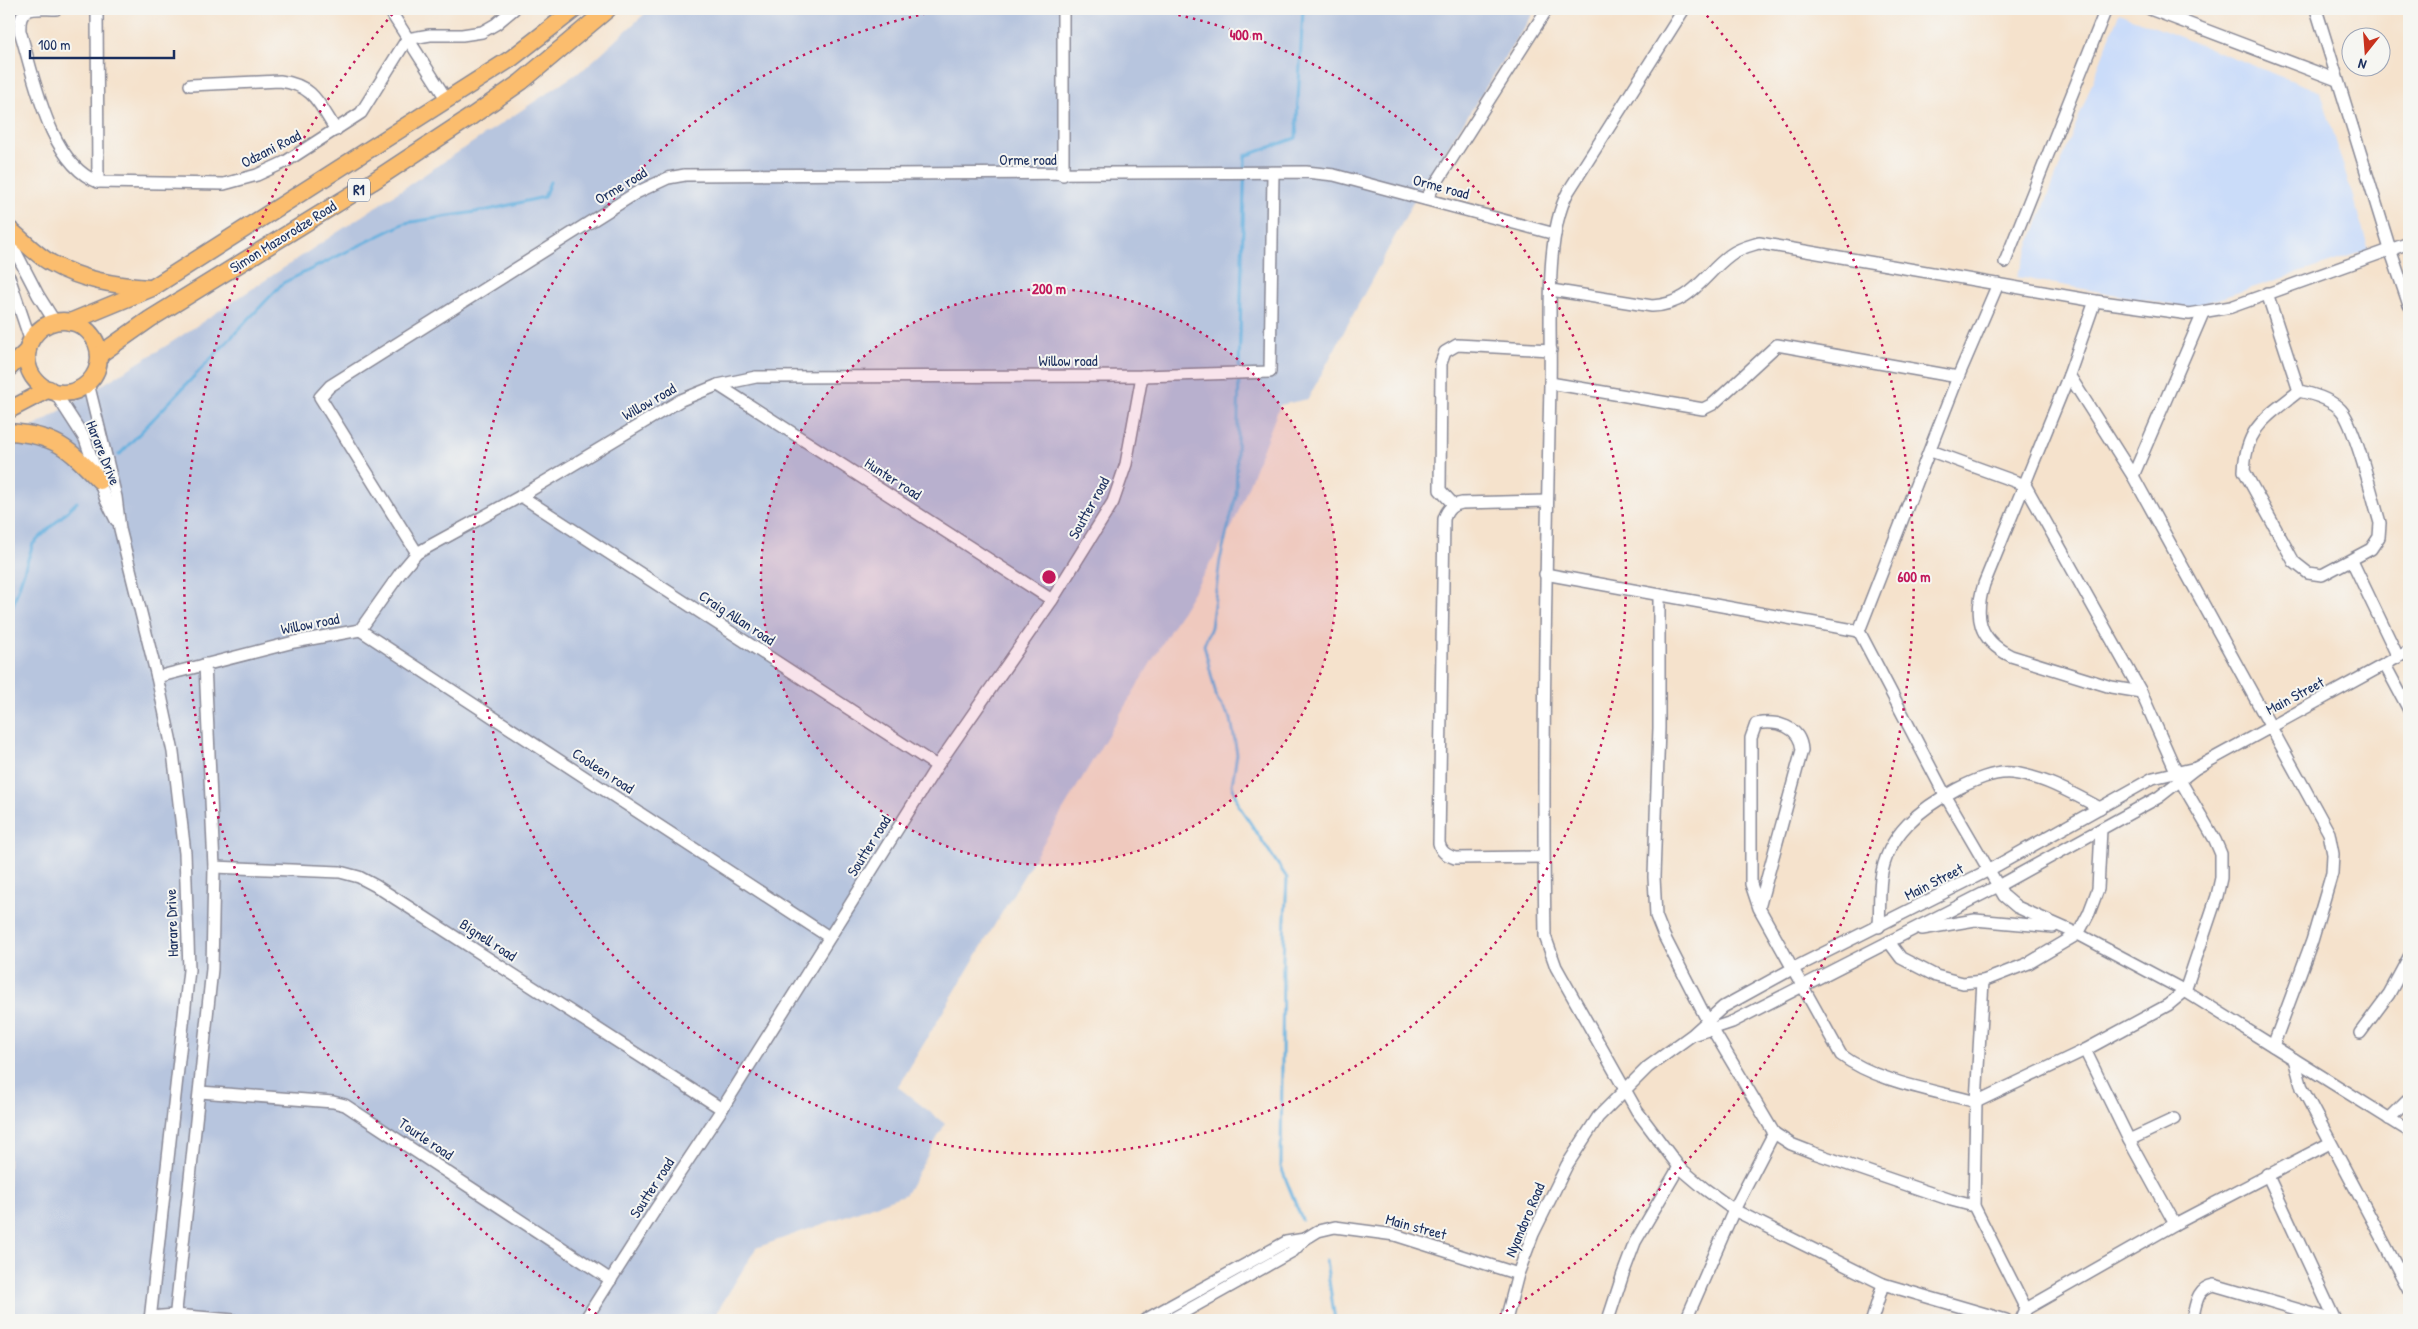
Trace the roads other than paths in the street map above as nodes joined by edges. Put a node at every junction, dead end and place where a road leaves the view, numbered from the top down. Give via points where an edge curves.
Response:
1 (56, 9) edge
2 (97, 9) edge
3 (389, 9) edge
4 (514, 9) edge
5 (575, 9) edge
6 (608, 9) edge
7 (1063, 9) edge
8 (1547, 9) edge
9 (1684, 9) edge
10 (2106, 9) edge
11 (2150, 9) edge
12 (2316, 9) edge
13 (407, 39) junction
14 (2337, 80) junction
15 (190, 85) dead end
16 (447, 100) junction
17 (336, 130) junction
18 (1274, 174) junction
19 (1063, 175) junction
20 (98, 182) junction
21 (1426, 199) junction
22 (9, 229) edge
23 (1555, 234) junction
24 (9, 239) edge
25 (2409, 244) edge
26 (2390, 249) junction
27 (2005, 262) dead end
28 (9, 277) edge
29 (1998, 284) junction
30 (152, 288) junction
31 (1551, 290) junction
32 (2267, 293) junction
33 (2095, 301) junction
34 (2409, 305) edge
35 (2203, 313) junction
36 (62, 322) junction
37 (29, 346) junction
38 (1551, 350) junction
39 (99, 356) junction
40 (9, 368) edge
41 (2069, 375) junction
42 (1142, 376) junction
43 (1958, 377) junction
44 (88, 383) junction
45 (1550, 383) junction
46 (718, 385) junction
47 (52, 390) junction
48 (2299, 391) junction
49 (9, 410) edge
50 (9, 432) edge
51 (1931, 451) junction
52 (2133, 476) junction
53 (100, 481) junction
54 (2025, 485) junction
55 (521, 496) junction
56 (1547, 501) junction
57 (1454, 504) junction
58 (120, 529) junction
59 (417, 553) junction
60 (2352, 561) junction
61 (1545, 574) junction
62 (1659, 595) junction
63 (1052, 600) junction
64 (360, 630) junction
65 (1859, 631) junction
66 (2409, 651) edge
67 (2398, 657) junction
68 (205, 664) junction
69 (2385, 665) junction
70 (158, 677) junction
71 (2141, 692) junction
72 (2409, 710) edge
73 (2270, 726) junction
74 (937, 766) junction
75 (2179, 776) junction
76 (1945, 795) junction
77 (2100, 808) junction
78 (2101, 829) junction
79 (1544, 857) junction
80 (214, 866) junction
81 (1989, 870) junction
82 (1998, 886) junction
83 (1759, 908) junction
84 (1879, 927) junction
85 (2060, 928) junction
86 (1913, 931) junction
87 (2078, 934) junction
88 (829, 937) junction
89 (1889, 942) junction
90 (2409, 957) edge
91 (1792, 969) junction
92 (1983, 981) junction
93 (1802, 986) junction
94 (2185, 991) junction
95 (1710, 1024) junction
96 (2360, 1033) dead end
97 (2274, 1046) junction
98 (2085, 1050) junction
99 (2294, 1059) junction
100 (1624, 1090) junction
101 (200, 1092) junction
102 (2409, 1099) edge
103 (1976, 1102) junction
104 (722, 1109) junction
105 (2174, 1119) dead end
106 (2389, 1119) junction
107 (2409, 1131) edge
108 (1774, 1133) junction
109 (1584, 1137) joint
110 (2129, 1140) junction
111 (2330, 1142) junction
112 (1679, 1167) junction
113 (2267, 1174) junction
114 (1974, 1206) junction
115 (1734, 1210) junction
116 (2175, 1224) junction
117 (1304, 1239) junction
118 (1518, 1274) junction
119 (611, 1280) junction
120 (1883, 1284) junction
121 (2409, 1290) edge
122 (2024, 1315) edge
123 (175, 1317) edge
124 (150, 1318) edge
125 (233, 1320) edge
126 (585, 1320) edge
127 (1145, 1320) edge
128 (1170, 1320) edge
129 (1506, 1320) edge
130 (1608, 1320) edge
131 (1686, 1320) edge
132 (1872, 1320) edge
133 (2006, 1320) edge
134 (2192, 1320) edge
135 (2335, 1320) edge

1 - 20 street via 29,9 22,14 20,31 51,129 60,147 79,173
2 - 20 street
3 - 13 street
4 - 13 street via 496,24 477,33
5 - 16 highway, R1 via 512,58
6 - 39 highway, Simon Mazorodze Road / R1 via 521,82 472,116 372,182 150,319
7 - 19 street
8 - 21 street
9 - 23 street via 1568,192 1560,208
10 - 27 street
11 - 14 street
12 - 14 street
13 - 16 street
13 - 17 street, Odzani Road via 361,113
14 - 26 street
15 - 17 street via 295,83 313,94
16 - 30 highway, R1
17 - 20 street, Odzani Road via 285,162 238,181 224,184
18 - 19 street, Orme road
18 - 21 street, Orme road via 1306,172 1334,175
18 - 42 street, Willow road via 1270,372
19 - 59 street, Orme road via 685,175 648,186 330,386 320,398
21 - 23 street, Orme road
22 - 30 highway via 50,263 83,278
23 - 31 street
24 - 36 street via 38,295
25 - 26 street
26 - 32 street
26 - 34 street
28 - 37 street
29 - 31 street via 1759,243 1730,254 1687,296 1665,306
29 - 33 street
29 - 43 street
30 - 36 highway, R1
31 - 38 street
32 - 35 street
32 - 48 street
33 - 35 street via 2189,314
33 - 41 street
35 - 52 street
36 - 37 highway, R1 via 41,329
36 - 39 highway via 85,328 98,347
37 - 40 highway, R1
37 - 47 highway via 32,374
38 - 45 street
38 - 57 street via 1458,345 1445,352 1441,363 1440,490
39 - 44 highway via 96,370
41 - 52 street
41 - 54 street
42 - 46 street, Willow road via 756,377
42 - 63 street, Soutter road via 1132,440 1113,502
43 - 45 street via 1777,345 1713,404 1703,409
43 - 51 street
44 - 47 highway via 78,390
44 - 58 street, Harare Drive via 116,497
45 - 56 street
46 - 55 street, Willow road via 681,400
46 - 63 street, Hunter road
47 - 49 highway
47 - 53 street, Harare Drive via 82,433
48 - 60 street via 2313,394 2341,410 2351,428 2380,523 2379,538 2370,549
48 - 60 street via 2256,426 2244,471 2294,562 2308,573 2322,575
50 - 53 highway via 31,433 62,445
51 - 54 street
51 - 65 street
52 - 73 street
53 - 58 street, Harare Drive
54 - 71 street
54 - 71 street via 1979,600 1979,623 1988,639 2011,656 2111,687
55 - 59 street, Willow road
55 - 74 street, Craig Allan road
56 - 57 street
56 - 61 street
57 - 79 street via 1447,510 1443,528 1439,843 1447,856 1455,858
58 - 70 street, Harare Drive
59 - 64 street, Willow road
60 - 67 street
61 - 62 street
61 - 79 street
62 - 65 street
62 - 95 street via 1656,916
63 - 74 street, Soutter road
64 - 68 street, Willow road
64 - 88 street, Cooleen road
65 - 76 street
66 - 67 street, Main Street
67 - 69 street, Main Street
68 - 70 street, Willow road
68 - 80 street
69 - 72 street
69 - 73 street, Main Street
70 - 124 street, Harare Drive via 173,752 185,853 189,970
71 - 75 street
73 - 75 street, Main Street
73 - 97 street via 2329,833 2333,854 2332,873 2312,941
74 - 88 street, Soutter road
75 - 77 street, Main Street via 2153,778
75 - 78 street, Main Street via 2159,797
75 - 94 street via 2221,854 2217,896
76 - 77 street via 1971,782 2010,773 2031,777
76 - 81 street
76 - 84 street via 1899,832 1891,847 1882,877
77 - 81 street, Main Street
78 - 82 street, Main Street
78 - 87 street via 2098,889
79 - 100 street via 1545,936 1549,952
80 - 101 street via 212,969
80 - 104 street, Bignell road via 340,872 359,877
81 - 82 street
81 - 84 street, Main Street
82 - 85 street via 2017,907
82 - 86 street, Main Street
83 - 83 street via 1802,750 1794,730 1768,722 1756,724 1750,738 1752,884
83 - 91 street
84 - 91 street, Main Street
85 - 86 street via 1975,920
85 - 87 street
86 - 89 street, Main Street
87 - 92 street via 2029,963
87 - 94 street
88 - 104 street, Soutter road
89 - 92 street via 1901,958 1936,976 1963,983
89 - 93 street, Main Street
90 - 96 street via 2389,994
91 - 93 street
91 - 95 street, Main Street via 1723,1007
92 - 103 street
93 - 95 street, Main Street via 1732,1022
93 - 103 street via 1841,1054 1854,1064 1870,1073
94 - 97 street
94 - 98 street via 2168,1005
95 - 100 street, Main Street via 1648,1067
95 - 108 street
97 - 99 street
98 - 103 street
98 - 110 street
99 - 106 street
99 - 111 street via 2302,1088
100 - 109 street, Main Street
100 - 112 street via 1647,1127
101 - 119 street, Tourle road via 344,1105
101 - 123 street
102 - 106 street
103 - 114 street
104 - 119 street, Soutter road
105 - 110 street
106 - 107 street
108 - 114 street via 1814,1153
108 - 115 street
109 - 118 street, Nyandoro Road via 1551,1195
110 - 116 street
111 - 113 street
111 - 121 street
112 - 115 street
112 - 130 street via 1635,1242
113 - 116 street
113 - 135 street
114 - 122 street
115 - 120 street
115 - 131 street
116 - 122 street
117 - 118 street, Main street via 1318,1231 1336,1227 1395,1235
117 - 127 street, Main street via 1286,1242
117 - 128 street, Main street via 1293,1251
118 - 129 street, Nyandoro Road
119 - 126 street, Soutter road
120 - 132 street
120 - 133 street
123 - 124 street
123 - 125 street
134 - 135 street via 2200,1291 2214,1285

